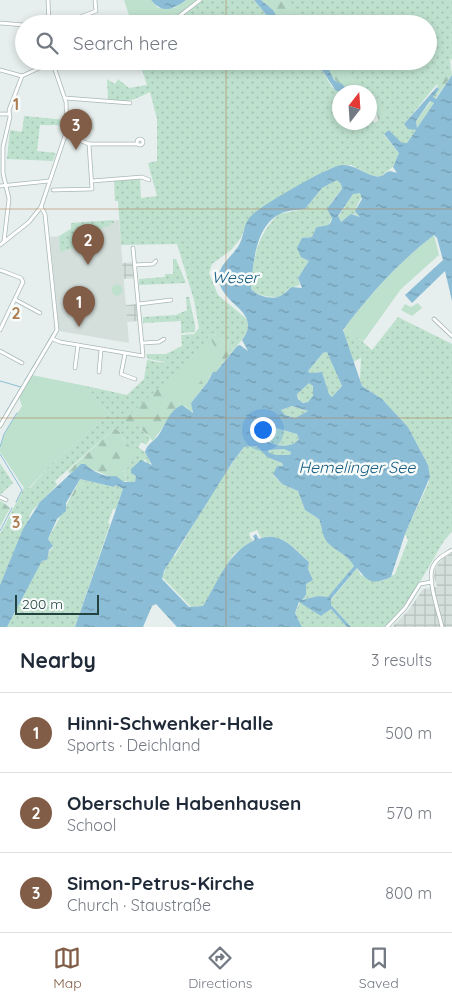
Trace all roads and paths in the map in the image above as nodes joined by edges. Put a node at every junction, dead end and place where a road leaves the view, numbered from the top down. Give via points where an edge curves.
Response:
1 (48, 0) edge
2 (95, 0) edge
3 (200, 0) edge
4 (49, 15) edge
5 (86, 15) edge
6 (181, 15) edge
7 (0, 23) edge
8 (15, 24) edge
9 (0, 70) edge
10 (35, 70) edge
11 (55, 70) edge
12 (22, 76) junction
13 (65, 98) junction
14 (130, 103) dead end
15 (0, 114) edge
16 (9, 114) junction
17 (66, 135) junction
18 (89, 144) junction
19 (137, 144) dead end
20 (1, 150) edge
21 (49, 180) junction
22 (92, 180) junction
23 (149, 180) dead end
24 (0, 186) edge
25 (7, 186) junction
26 (53, 190) dead end
27 (41, 207) junction
28 (4, 240) junction
29 (0, 246) edge
30 (134, 248) dead end
31 (156, 261) dead end
32 (135, 265) junction
33 (0, 270) edge
34 (16, 300) junction
35 (171, 300) dead end
36 (139, 304) junction
37 (40, 313) dead end
38 (434, 319) dead end
39 (0, 330) edge
40 (452, 336) edge
41 (53, 339) junction
42 (164, 339) dead end
43 (143, 343) junction
44 (78, 346) junction
45 (101, 350) junction
46 (0, 351) edge
47 (125, 354) junction
48 (22, 363) dead end
49 (76, 368) dead end
50 (99, 372) dead end
51 (135, 379) dead end
52 (0, 426) edge
53 (0, 497) edge
54 (6, 500) dead end
55 (452, 550) edge
56 (432, 582) junction
57 (387, 627) edge
58 (442, 627) edge

1 - 4 street
2 - 5 street via 96,11
3 - 6 street
7 - 8 street
9 - 12 street
10 - 12 street
11 - 13 street
12 - 16 street
13 - 14 street
13 - 17 street
15 - 16 street
16 - 20 street
17 - 18 street
17 - 21 street
18 - 19 street
18 - 22 street
20 - 25 street
21 - 25 street
21 - 27 street
22 - 23 street via 142,177
22 - 26 street via 92,189
24 - 25 street
25 - 28 street
27 - 28 street via 29,222
27 - 41 street via 45,214 57,328
28 - 29 street
30 - 32 street
31 - 32 street
32 - 36 street
33 - 34 street via 22,280
34 - 37 street
34 - 39 street
35 - 36 street
36 - 43 street
38 - 40 street
41 - 44 street
41 - 52 street
42 - 43 street
43 - 47 street via 143,356
44 - 45 street
44 - 49 street
45 - 47 street
45 - 50 street
46 - 48 street
47 - 51 street via 121,374
53 - 54 street
55 - 56 street via 434,564
56 - 57 street via 420,584 405,608
56 - 58 street

